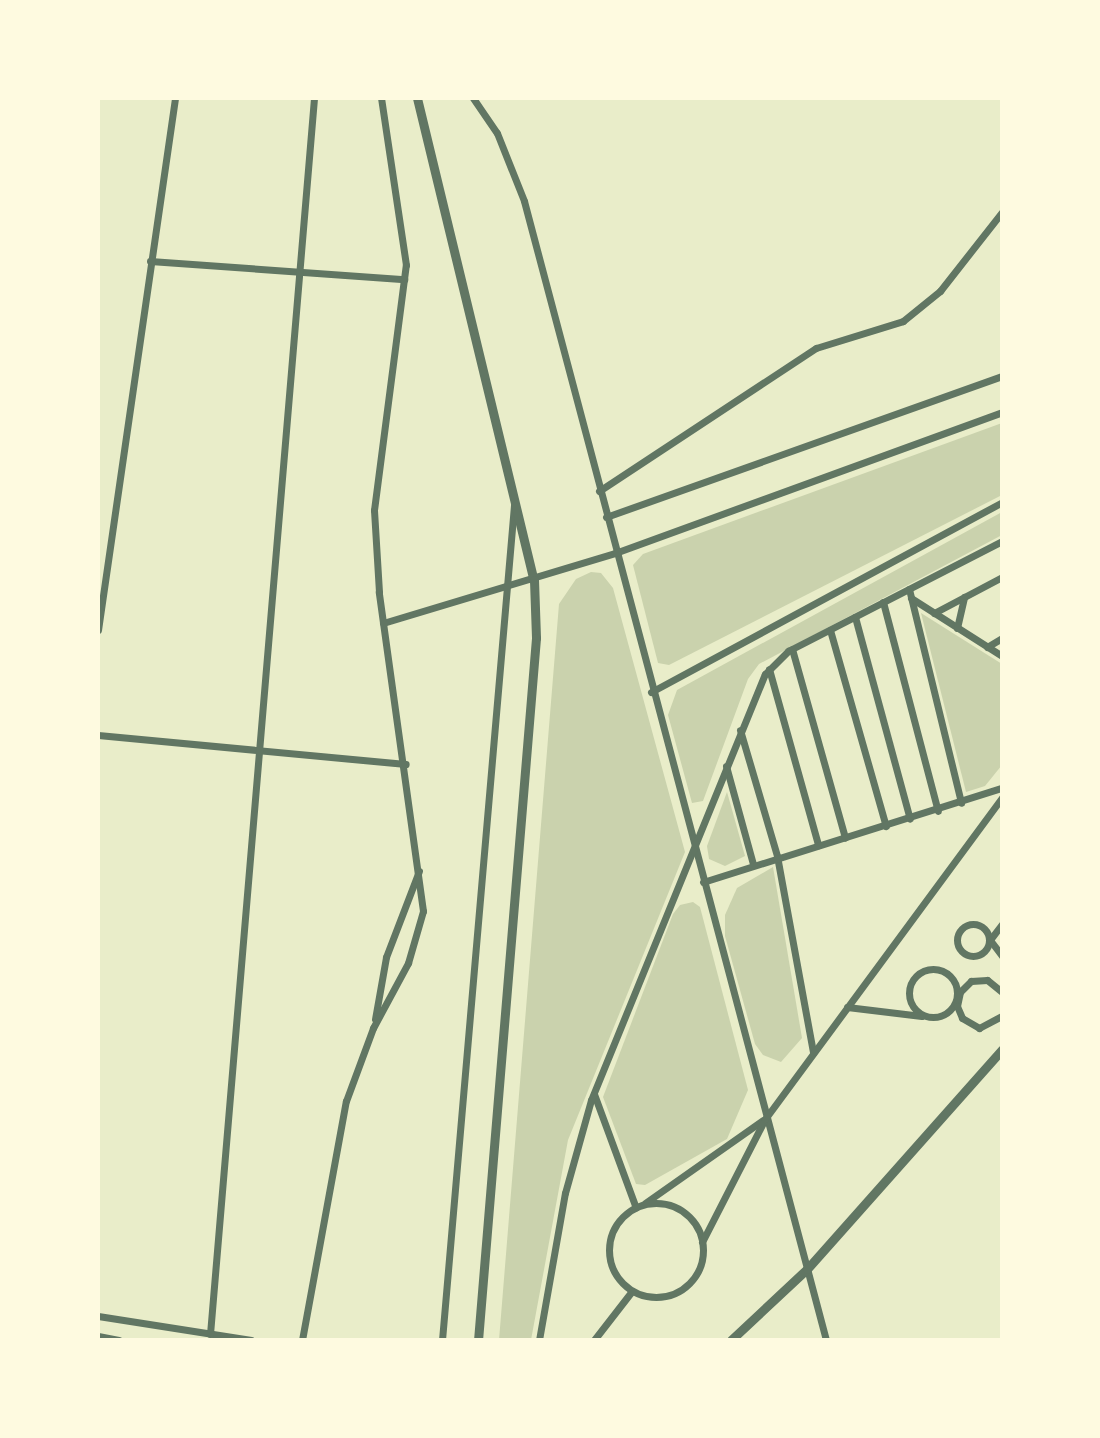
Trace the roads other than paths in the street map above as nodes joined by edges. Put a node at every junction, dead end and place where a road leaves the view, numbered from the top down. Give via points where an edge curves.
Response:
1 (175, 98) edge
2 (314, 98) edge
3 (381, 98) edge
4 (417, 98) edge
5 (473, 98) edge
6 (1002, 212) edge
7 (150, 261) junction
8 (299, 273) junction
9 (404, 279) junction
10 (1002, 376) edge
11 (1002, 412) edge
12 (599, 491) junction
13 (1002, 502) edge
14 (514, 505) junction
15 (606, 517) junction
16 (1002, 541) edge
17 (615, 553) junction
18 (1002, 578) edge
19 (534, 580) junction
20 (506, 588) junction
21 (910, 594) junction
22 (964, 597) junction
23 (883, 602) junction
24 (934, 613) junction
25 (855, 617) junction
26 (383, 623) junction
27 (957, 628) junction
28 (98, 630) edge
29 (830, 630) junction
30 (1002, 638) edge
31 (987, 647) junction
32 (792, 649) junction
33 (1002, 656) edge
34 (769, 669) junction
35 (651, 692) junction
36 (740, 730) junction
37 (98, 735) edge
38 (259, 752) junction
39 (406, 764) junction
40 (726, 766) junction
41 (1002, 788) edge
42 (1002, 797) edge
43 (961, 803) junction
44 (938, 811) junction
45 (910, 819) junction
46 (886, 826) junction
47 (845, 838) junction
48 (818, 845) junction
49 (692, 849) junction
50 (777, 856) junction
51 (753, 864) junction
52 (420, 869) junction
53 (703, 882) junction
54 (1002, 924) edge
55 (990, 940) junction
56 (1002, 956) edge
57 (1002, 992) edge
58 (958, 999) junction
59 (847, 1007) junction
60 (1002, 1016) edge
61 (927, 1017) junction
62 (1002, 1022) edge
63 (992, 1025) junction
64 (373, 1028) junction
65 (1002, 1049) edge
66 (813, 1053) junction
67 (594, 1093) junction
68 (765, 1119) junction
69 (639, 1207) junction
70 (702, 1242) junction
71 (807, 1269) junction
72 (632, 1291) junction
73 (98, 1316) edge
74 (210, 1334) junction
75 (98, 1336) edge
76 (119, 1340) edge
77 (251, 1340) edge
78 (302, 1340) edge
79 (442, 1340) edge
80 (478, 1340) edge
81 (539, 1340) edge
82 (594, 1340) edge
83 (731, 1340) edge
84 (826, 1340) edge

1 - 7 street
2 - 8 street
3 - 9 street
4 - 14 street
5 - 12 street via 497,133 524,201
6 - 12 street via 940,291 903,321 816,348
7 - 8 street
7 - 28 street
8 - 9 street
8 - 38 street
9 - 26 street via 374,510
10 - 15 street
11 - 17 street
12 - 15 street
13 - 35 street
14 - 19 street
14 - 20 street
15 - 17 street
16 - 21 street
17 - 19 street
17 - 35 street
18 - 22 street
19 - 20 street
19 - 80 street via 536,638
20 - 26 street
20 - 79 street
21 - 23 street
21 - 24 street
21 - 43 street
22 - 24 street
22 - 27 street
23 - 25 street
23 - 44 street
24 - 27 street
25 - 29 street
25 - 45 street
26 - 39 street
27 - 31 street
29 - 32 street
29 - 46 street
30 - 31 street
31 - 33 street
32 - 34 street
32 - 47 street
34 - 36 street
34 - 48 street
35 - 49 street
36 - 40 street
36 - 50 street
37 - 38 street
38 - 39 street
38 - 74 street
39 - 52 street
40 - 49 street
40 - 51 street
41 - 43 street
42 - 59 street
43 - 44 street
44 - 45 street
45 - 46 street
46 - 47 street
47 - 48 street
48 - 50 street
49 - 53 street
49 - 67 street
50 - 51 street
50 - 66 street
51 - 53 street
52 - 64 street via 386,957
52 - 64 street via 423,911 408,963
53 - 68 street
54 - 55 street
55 - 55 street via 986,950 972,956 959,949 956,938 971,923 981,926
55 - 56 street
57 - 58 street via 994,983 979,980 965,986
58 - 61 street via 942,1016
58 - 61 street via 950,976 936,969 920,972 908,993 913,1008
58 - 63 street via 967,1023
59 - 61 street
59 - 66 street
60 - 63 street
62 - 63 street
64 - 78 street via 346,1101
65 - 71 street
66 - 68 street
67 - 69 street
67 - 81 street via 565,1193
68 - 69 street
68 - 70 street
68 - 71 street
69 - 70 street via 673,1206 687,1214
69 - 72 street via 617,1223 609,1252 612,1268
70 - 72 street via 703,1258 688,1285 661,1297
71 - 83 street
71 - 84 street
72 - 82 street
73 - 74 street
74 - 77 street
75 - 76 street

